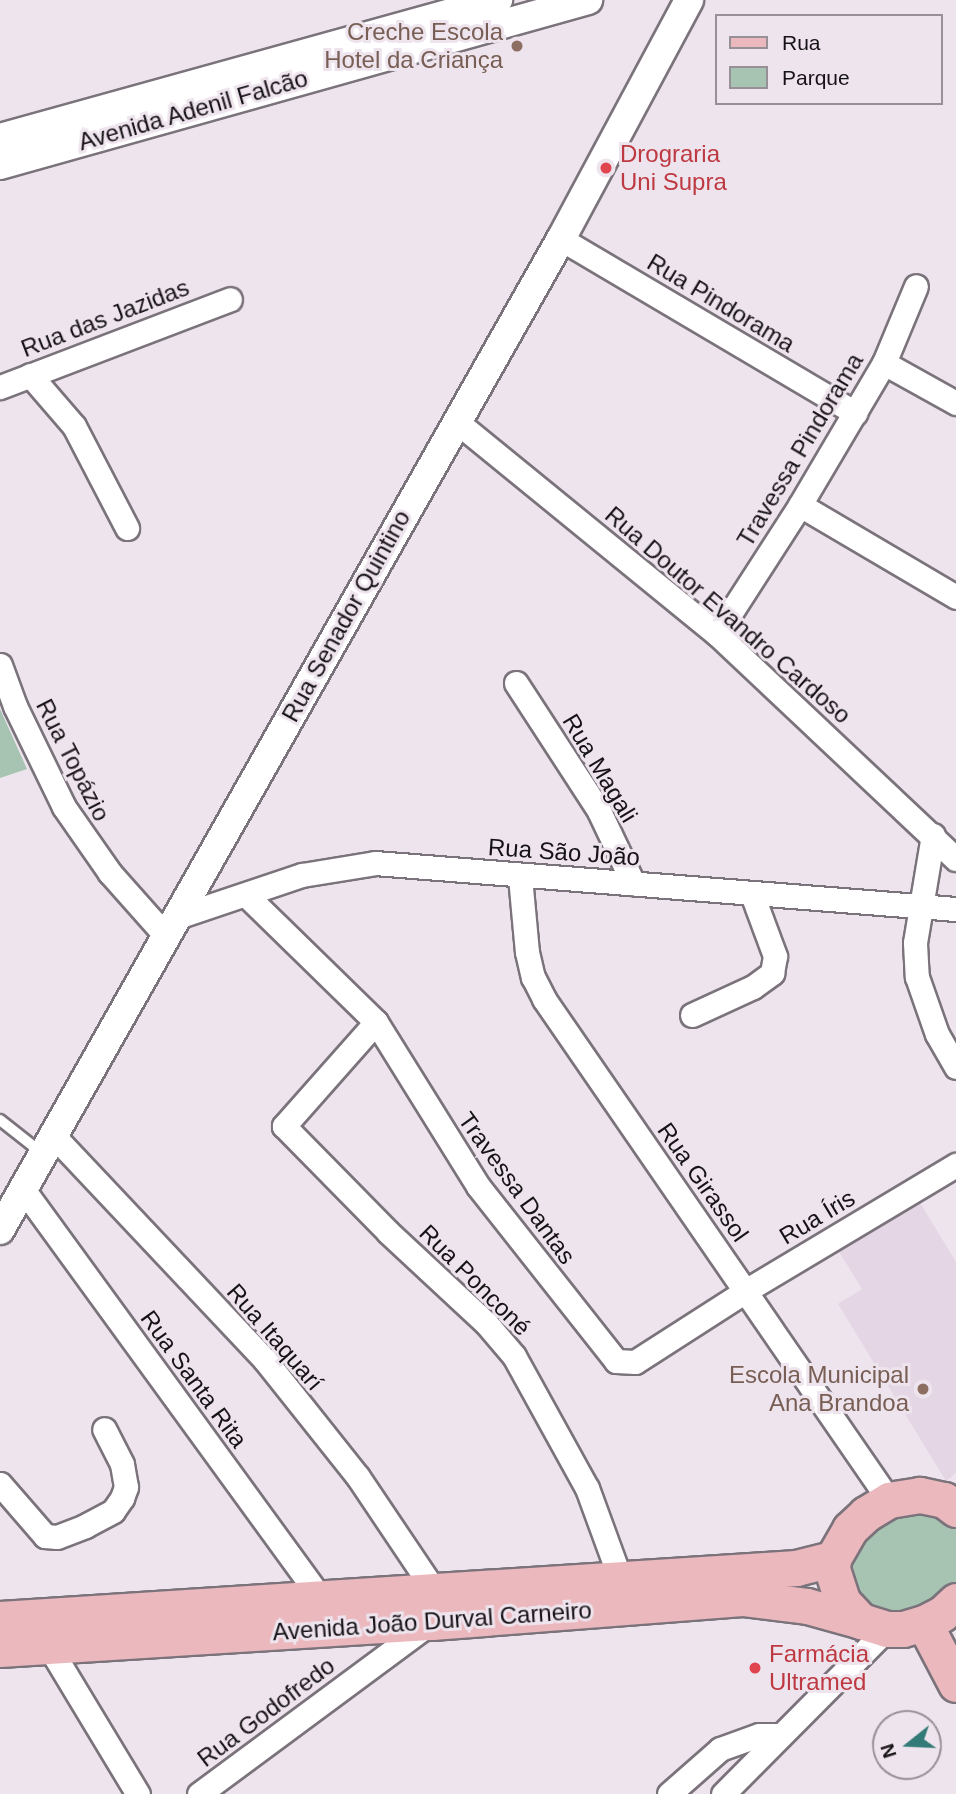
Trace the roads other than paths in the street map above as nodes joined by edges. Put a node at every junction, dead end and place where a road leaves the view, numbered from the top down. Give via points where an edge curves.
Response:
1 (498, 0) edge
2 (588, 0) edge
3 (688, 0) edge
4 (424, 32) junction
5 (80, 129) junction
6 (0, 138) edge
7 (0, 165) edge
8 (561, 239) junction
9 (916, 286) dead end
10 (230, 299) dead end
11 (884, 363) junction
12 (30, 374) junction
13 (0, 387) edge
14 (956, 403) edge
15 (855, 413) junction
16 (457, 422) junction
17 (800, 505) junction
18 (127, 528) dead end
19 (956, 597) edge
20 (718, 634) junction
21 (0, 665) edge
22 (516, 683) dead end
23 (933, 835) junction
24 (956, 859) edge
25 (520, 877) junction
26 (634, 883) junction
27 (752, 894) junction
28 (247, 896) junction
29 (919, 906) junction
30 (956, 909) edge
31 (172, 927) junction
32 (692, 1015) dead end
33 (376, 1022) junction
34 (956, 1066) edge
35 (0, 1120) edge
36 (47, 1144) junction
37 (956, 1165) edge
38 (23, 1189) junction
39 (0, 1230) edge
40 (747, 1290) junction
41 (635, 1362) joint
42 (104, 1429) dead end
43 (0, 1484) edge
44 (889, 1500) junction
45 (956, 1509) edge
46 (832, 1559) junction
47 (620, 1578) junction
48 (322, 1600) junction
49 (956, 1601) edge
50 (434, 1607) junction
51 (0, 1619) edge
52 (924, 1623) junction
53 (874, 1625) junction
54 (48, 1646) junction
55 (0, 1649) edge
56 (956, 1684) edge
57 (781, 1735) junction
58 (138, 1794) edge
59 (199, 1794) edge
60 (668, 1794) edge
61 (723, 1794) edge

1 - 4 street, Avenida Adenil Falcão
2 - 4 street, Avenida Adenil Falcão
3 - 8 street, Rua Senador Quintino
4 - 5 street, Avenida Adenil Falcão
5 - 6 street, Avenida Adenil Falcão
5 - 7 street, Avenida Adenil Falcão
8 - 15 street, Rua Pindorama
8 - 16 street, Rua Senador Quintino
9 - 11 street, Travessa Pindorama
10 - 12 street, Rua das Jazidas
11 - 14 street
11 - 15 street, Travessa Pindorama
12 - 13 street, Rua das Jazidas
12 - 18 street via 74,426
15 - 17 street, Travessa Pindorama
16 - 20 street, Rua Doutor Evandro Cardoso
16 - 31 street, Rua Senador Quintino
17 - 19 street
17 - 20 street, Travessa Pindorama
20 - 23 street, Rua Doutor Evandro Cardoso
21 - 31 street, Rua Topázio via 64,807 110,873
22 - 26 street, Rua Magali via 599,811
23 - 24 street, Rua Doutor Evandro Cardoso
23 - 29 street
25 - 26 street, Rua São João
25 - 28 street, Rua São João via 375,863 302,875
25 - 40 street, Rua Girassol via 527,953 544,999
26 - 27 street, Rua São João
27 - 29 street, Rua São João
27 - 32 street via 775,956 772,973 753,987
28 - 31 street, Rua São João
28 - 33 street, Travessa Dantas
29 - 30 street, Rua São João
29 - 34 street via 917,977 937,1034
31 - 36 street, Rua Senador Quintino
33 - 41 street, Travessa Dantas via 478,1186 606,1352 615,1361
33 - 47 street, Rua Ponconé via 284,1126 486,1323 514,1356 587,1488
35 - 36 lane
36 - 38 street, Rua Senador Quintino
36 - 50 street, Rua Itaquarí via 265,1360 358,1477
37 - 40 street, Rua Íris
38 - 39 street, Rua Senador Quintino
38 - 48 street, Rua Santa Rita
40 - 41 street, Rua Íris
40 - 44 street, Rua Girassol
42 - 43 street via 122,1464 126,1486 113,1511 57,1537 45,1536
44 - 45 main road via 920,1495 944,1500
44 - 46 main road via 850,1530
46 - 47 main road, Avenida João Durval Carneiro via 796,1568
46 - 53 main road via 843,1602
47 - 50 main road, Avenida João Durval Carneiro
48 - 50 main road, Avenida João Durval Carneiro
48 - 51 main road, Avenida João Durval Carneiro
49 - 52 main road
50 - 53 main road, Avenida João Durval Carneiro via 742,1598 807,1606
50 - 54 main road, Avenida João Durval Carneiro
50 - 59 street, Rua Godofredo
52 - 53 main road via 903,1629
52 - 56 main road
53 - 57 street
54 - 55 main road, Avenida João Durval Carneiro
54 - 58 street
57 - 60 street via 760,1735 720,1749
57 - 61 street

